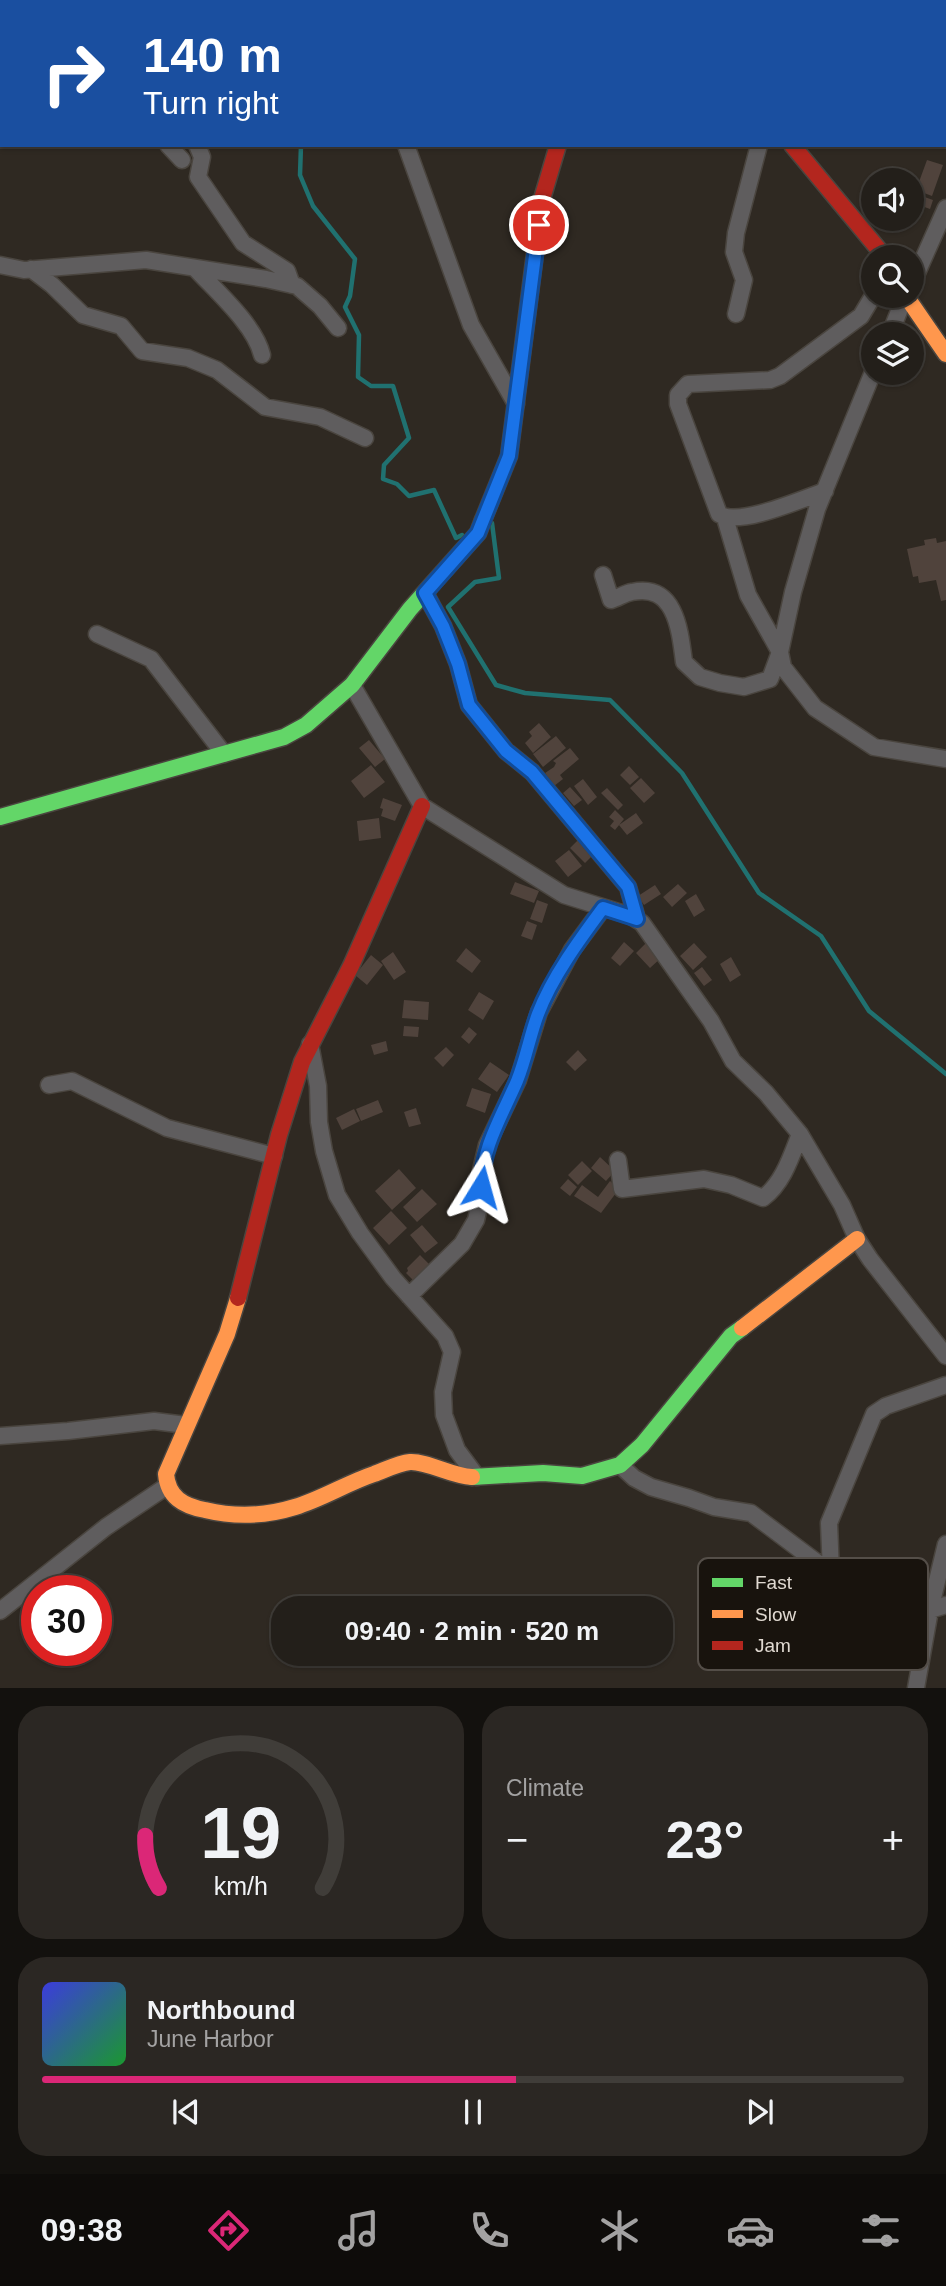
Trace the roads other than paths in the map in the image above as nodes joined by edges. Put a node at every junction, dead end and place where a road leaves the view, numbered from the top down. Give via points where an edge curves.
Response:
1 (170, 147) edge
2 (198, 147) edge
3 (407, 147) edge
4 (557, 147) edge
5 (758, 147) edge
6 (794, 147) edge
7 (182, 160) dead end
8 (946, 208) edge
9 (875, 245) edge
10 (924, 257) edge
11 (0, 265) edge
12 (195, 268) junction
13 (31, 269) junction
14 (292, 285) junction
15 (866, 308) edge
16 (913, 308) edge
17 (736, 314) dead end
18 (338, 328) dead end
19 (946, 354) edge
20 (262, 355) dead end
21 (868, 385) edge
22 (516, 404) junction
23 (365, 438) dead end
24 (825, 491) junction
25 (725, 518) junction
26 (603, 575) dead end
27 (425, 593) junction
28 (97, 634) dead end
29 (780, 652) junction
30 (352, 685) junction
31 (224, 754) junction
32 (946, 759) edge
33 (422, 806) junction
34 (0, 817) edge
35 (603, 908) junction
36 (637, 919) junction
37 (310, 1044) junction
38 (49, 1085) dead end
39 (800, 1134) junction
40 (274, 1156) junction
41 (618, 1160) dead end
42 (857, 1239) junction
43 (410, 1296) junction
44 (946, 1356) edge
45 (946, 1385) edge
46 (186, 1425) junction
47 (0, 1436) edge
48 (620, 1465) junction
49 (477, 1477) junction
50 (167, 1486) junction
51 (946, 1544) edge
52 (811, 1558) edge
53 (830, 1558) edge
54 (938, 1608) edge
55 (0, 1611) edge
56 (928, 1644) edge
57 (921, 1670) edge
58 (916, 1688) edge

1 - 7 street
2 - 14 street via 202,157 198,177 228,224 243,243 287,271
3 - 22 street via 471,325
4 - 22 street via 542,199
5 - 17 street via 736,233 734,252 744,280
6 - 9 street
8 - 10 street
11 - 13 street
12 - 13 street via 146,260
12 - 14 street
12 - 20 street via 242,320
13 - 23 street via 83,315 121,326 142,351 188,358 217,370 265,407 320,417
14 - 18 street via 320,306
15 - 25 street via 780,376 688,384 678,395 700,468 719,514
16 - 19 street
21 - 24 street
22 - 27 street via 509,456 478,533
24 - 25 street via 774,509
24 - 29 street via 793,592
25 - 29 street via 748,595
26 - 29 street via 611,600 633,592 656,593 670,605 680,624 684,662 701,677 744,688 770,679
27 - 30 street
27 - 36 street via 453,651 469,705 628,887
28 - 31 street via 151,659
29 - 32 street via 783,667 815,708 874,747
30 - 31 street via 306,725 284,737
30 - 33 street
31 - 34 street
33 - 35 street via 564,895
33 - 37 street via 351,966
35 - 36 street
35 - 43 street via 572,950 539,1012 518,1080 487,1145 476,1220 462,1244
36 - 39 street via 711,1021 733,1061
37 - 40 street
37 - 43 street via 318,1086 318,1122 337,1195 360,1233
38 - 40 street via 72,1081 167,1128
39 - 41 street via 775,1189 763,1198 704,1180 622,1189
39 - 42 street
40 - 46 street via 227,1334
42 - 44 street
42 - 48 street via 731,1336 642,1445
43 - 49 street via 445,1336 452,1352 443,1392 444,1415 457,1450
45 - 53 street via 874,1414 829,1523
46 - 47 street via 154,1421
46 - 50 street via 166,1474
48 - 49 street via 582,1476
48 - 52 street via 651,1488 751,1513
49 - 50 street via 410,1462 296,1507 265,1514 222,1514 194,1508 182,1503
50 - 55 street via 106,1527
51 - 54 street
54 - 56 street
57 - 58 street

